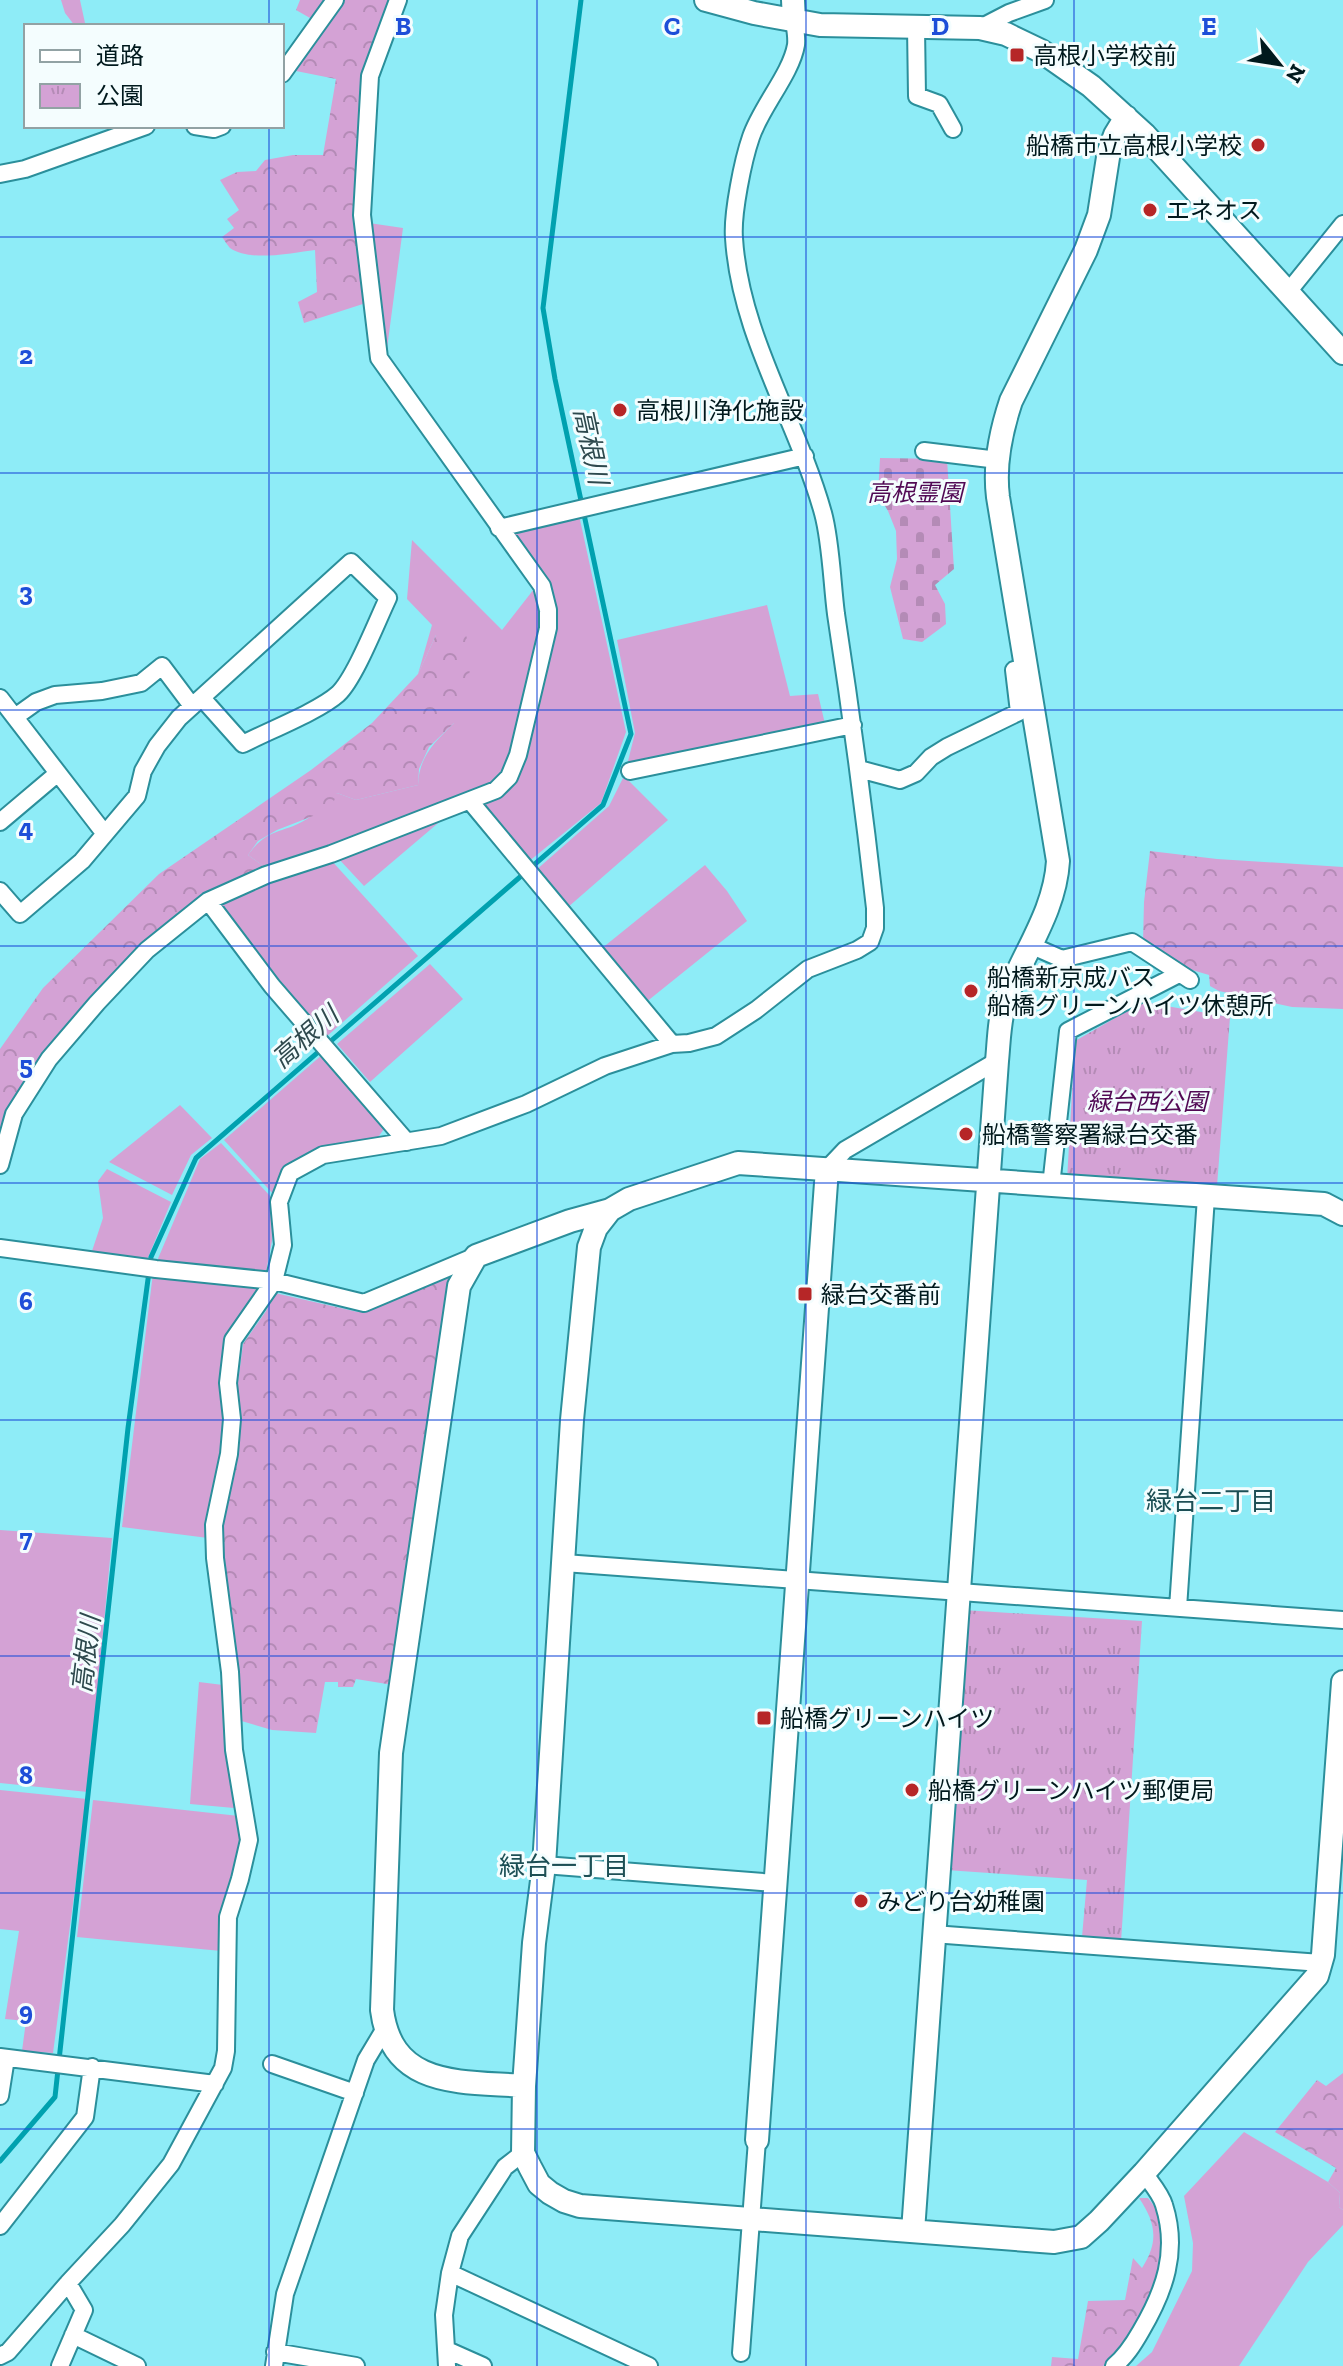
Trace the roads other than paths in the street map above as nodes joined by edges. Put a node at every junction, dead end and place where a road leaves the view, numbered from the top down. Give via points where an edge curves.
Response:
1 (335, 0) edge
2 (398, 0) edge
3 (706, 0) edge
4 (1045, 0) edge
5 (794, 10) edge
6 (916, 27) junction
7 (980, 28) junction
8 (284, 71) edge
9 (1126, 117) junction
10 (140, 128) edge
11 (953, 129) dead end
12 (0, 174) edge
13 (1343, 224) edge
14 (1288, 292) junction
15 (1343, 353) edge
16 (924, 451) dead end
17 (805, 456) junction
18 (998, 460) junction
19 (499, 528) junction
20 (1028, 668) junction
21 (0, 698) edge
22 (197, 702) junction
23 (15, 717) junction
24 (853, 725) junction
25 (859, 769) junction
26 (630, 771) dead end
27 (58, 773) junction
28 (470, 801) junction
29 (0, 822) edge
30 (105, 834) junction
31 (0, 891) edge
32 (208, 901) junction
33 (1030, 945) junction
34 (672, 1044) junction
35 (997, 1061) junction
36 (407, 1142) junction
37 (0, 1165) edge
38 (827, 1169) junction
39 (987, 1181) junction
40 (1051, 1186) junction
41 (1206, 1197) junction
42 (610, 1210) junction
43 (1343, 1214) edge
44 (0, 1248) edge
45 (476, 1256) junction
46 (274, 1281) junction
47 (564, 1563) junction
48 (797, 1580) junction
49 (958, 1592) junction
50 (1178, 1608) junction
51 (1343, 1620) edge
52 (1343, 1682) edge
53 (544, 1865) junction
54 (775, 1883) junction
55 (933, 1934) junction
56 (1321, 1963) junction
57 (384, 2030) junction
58 (3, 2058) edge
59 (272, 2064) dead end
60 (92, 2067) junction
61 (215, 2084) junction
62 (524, 2086) junction
63 (355, 2093) junction
64 (0, 2096) edge
65 (757, 2140) joint
66 (523, 2153) junction
67 (1144, 2173) junction
68 (753, 2218) junction
69 (0, 2226) edge
70 (913, 2231) junction
71 (450, 2273) junction
72 (68, 2283) junction
73 (73, 2335) junction
74 (741, 2353) dead end
75 (0, 2356) edge
76 (447, 2358) edge
77 (274, 2359) edge
78 (60, 2366) edge
79 (136, 2366) edge
80 (356, 2366) edge
81 (483, 2366) edge
82 (649, 2366) edge
83 (1114, 2366) edge

1 - 8 street
2 - 19 street via 370,76 362,215 379,358
3 - 5 street via 754,13
4 - 7 street
5 - 6 street via 820,25
5 - 17 street via 796,45 750,138 733,235 741,293
6 - 7 street
6 - 11 street via 917,96 939,104
7 - 9 street via 1006,34 1057,60
9 - 14 street
9 - 18 street via 1109,151 1099,215 1086,250 1011,401
10 - 12 street
13 - 14 street
14 - 15 street
16 - 18 street
17 - 19 street
17 - 24 street via 824,516
18 - 20 street via 998,497
19 - 28 street via 542,586 548,628 509,777 496,790
20 - 25 street via 1014,670 1019,712 947,747 900,780
20 - 33 street via 1058,861 1052,901
21 - 23 street
22 - 22 street via 351,562 388,598 339,693 318,707 243,744
22 - 23 street via 162,666 141,683 55,695
22 - 30 street via 157,746 137,796
23 - 27 street
24 - 25 street
24 - 26 street
25 - 34 street via 875,908 870,942 808,969 716,1036
27 - 29 street
27 - 30 street
28 - 32 street
28 - 34 street
30 - 31 street via 20,914
32 - 36 street via 272,986
32 - 37 street via 147,950 49,1059 14,1114
33 - 35 street via 1005,1002
33 - 40 street via 1062,959 1132,942 1184,977 1068,1031
34 - 36 street via 605,1066 441,1136
35 - 38 street via 845,1150
35 - 39 street
36 - 46 street via 323,1155 290,1173 279,1202 283,1245
38 - 39 street
38 - 42 street via 738,1163
38 - 48 street
39 - 40 street
39 - 49 street
40 - 41 street
41 - 43 street via 1324,1204
41 - 50 street
42 - 45 street
42 - 47 street via 596,1228 587,1258
44 - 46 street
45 - 46 street via 364,1303
45 - 57 street via 455,1298 391,1753
46 - 61 street via 233,1340 229,1454 214,1525 234,1750 249,1840 228,1917 226,2051
47 - 48 street
47 - 53 street
48 - 49 street
48 - 54 street
49 - 50 street
49 - 55 street
50 - 51 street
52 - 56 street
53 - 54 street
53 - 62 street
54 - 65 street
55 - 56 street
55 - 70 street
56 - 67 street via 1308,1987
57 - 62 street via 405,2062 432,2075
57 - 63 street
58 - 60 street
58 - 64 street
59 - 63 street
60 - 61 street
60 - 69 street via 85,2117
61 - 72 street via 171,2164
62 - 66 street
63 - 77 street via 285,2294
65 - 68 street
66 - 68 street via 539,2184 572,2203
66 - 71 street via 505,2167 460,2236
67 - 70 street via 1081,2237 1054,2242
67 - 83 street via 1164,2206 1170,2248 1166,2277 1153,2311 1127,2355
68 - 70 street
68 - 74 street
71 - 76 street via 444,2315
71 - 82 street
72 - 73 street via 84,2310
72 - 75 street
73 - 78 street
73 - 79 street
76 - 81 street
77 - 80 street

